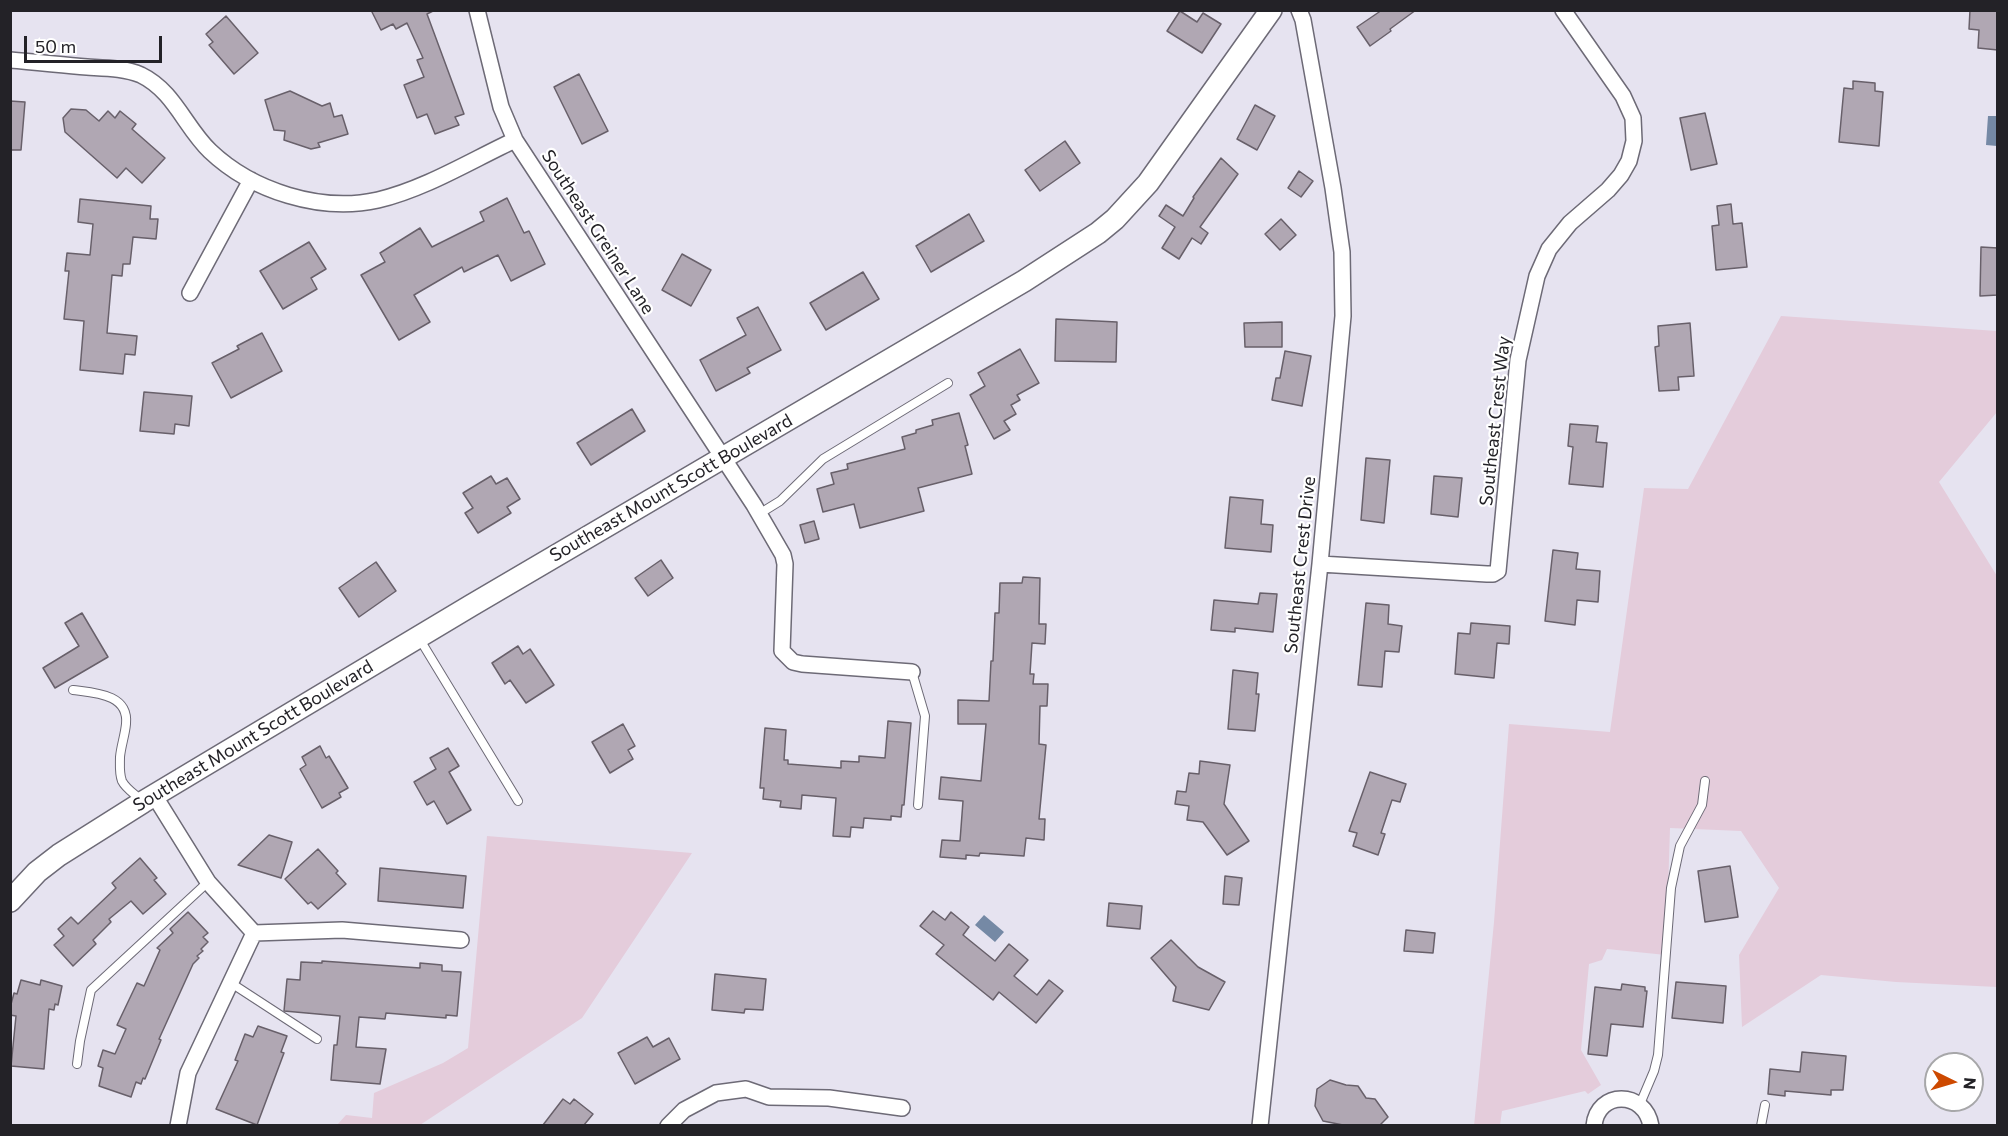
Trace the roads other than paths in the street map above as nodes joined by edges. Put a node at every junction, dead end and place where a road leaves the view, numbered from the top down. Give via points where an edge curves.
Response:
1 (477, 10) edge
2 (1271, 10) edge
3 (1299, 10) edge
4 (1563, 10) edge
5 (10, 60) edge
6 (515, 140) junction
7 (251, 180) junction
8 (190, 293) dead end
9 (948, 383) dead end
10 (723, 458) junction
11 (759, 514) junction
12 (1320, 564) junction
13 (418, 637) junction
14 (912, 672) joint
15 (74, 690) dead end
16 (1705, 780) dead end
17 (149, 799) junction
18 (518, 801) dead end
19 (918, 805) dead end
20 (208, 882) junction
21 (10, 901) edge
22 (254, 933) junction
23 (461, 940) dead end
24 (231, 982) junction
25 (317, 1039) dead end
26 (77, 1064) dead end
27 (1640, 1104) junction
28 (1765, 1105) dead end
29 (902, 1107) dead end
30 (178, 1125) edge
31 (668, 1125) edge
32 (1260, 1125) edge
33 (1594, 1125) edge
34 (1652, 1125) edge
35 (1761, 1125) edge

1 - 6 street, Southeast Greiner Lane via 501,107
2 - 10 main road, Southeast Mount Scott Boulevard via 1148,183 1115,219 1037,273
3 - 12 street, Southeast Crest Drive via 1342,252 1343,316
4 - 12 street, Southeast Crest Way via 1623,96 1633,118 1635,141 1621,175 1570,223 1549,249 1537,276 1518,360 1498,571 1487,574
5 - 7 street via 139,74 170,96 209,150
6 - 7 street via 411,190 377,200 323,202 288,195
6 - 10 street, Southeast Greiner Lane
7 - 8 street
9 - 11 lane via 823,459 780,501
10 - 11 street, Southeast Greiner Lane
10 - 13 main road, Southeast Mount Scott Boulevard
11 - 14 street, Southeast Greiner Lane via 783,555 781,644 787,658 802,664
12 - 32 street, Southeast Crest Drive
13 - 17 main road, Southeast Mount Scott Boulevard
13 - 18 lane
14 - 19 lane via 925,716
15 - 17 lane via 104,694 122,706 126,722 120,774 127,788
16 - 27 lane via 1702,805 1677,857 1671,888 1658,1055
17 - 20 street
17 - 21 main road, Southeast Mount Scott Boulevard via 59,855
20 - 22 street
20 - 26 lane via 91,990
22 - 23 street via 342,930
22 - 24 street
24 - 25 lane
24 - 30 street via 189,1073
27 - 33 street via 1623,1098 1612,1100 1598,1113
27 - 34 street
28 - 35 lane
29 - 31 street via 829,1098 769,1097 746,1089 716,1093 684,1110

